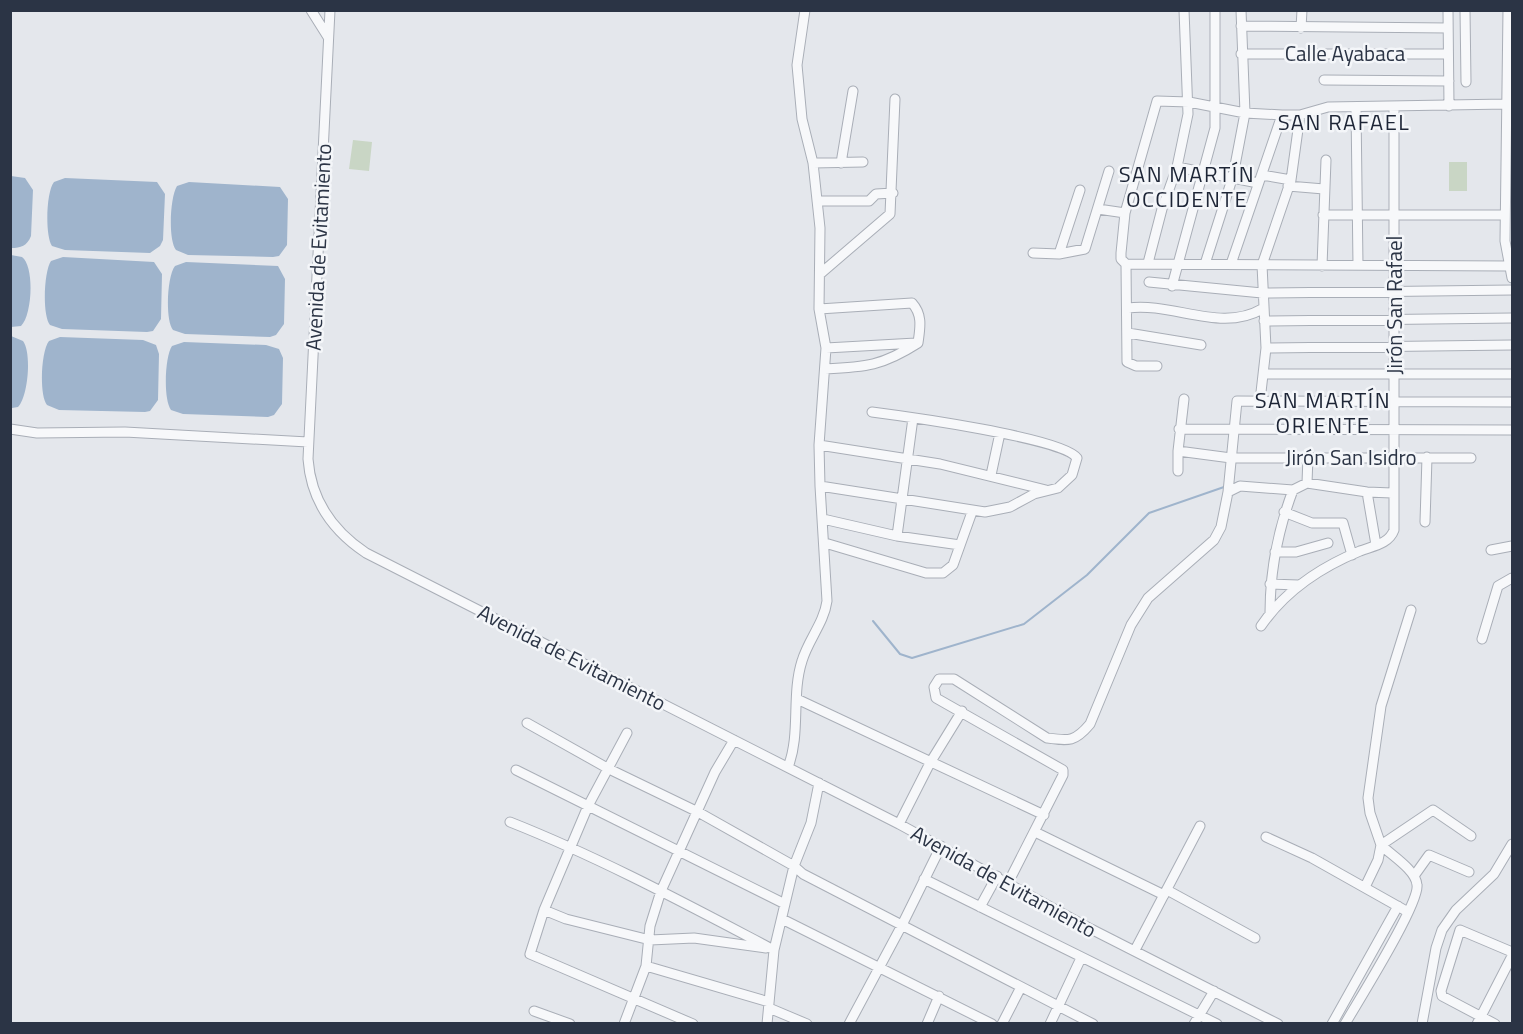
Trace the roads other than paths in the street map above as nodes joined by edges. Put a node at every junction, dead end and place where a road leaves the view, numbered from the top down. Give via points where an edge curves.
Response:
1 (311, 10) edge
2 (330, 10) edge
3 (805, 10) edge
4 (1185, 10) edge
5 (1215, 10) edge
6 (1241, 10) edge
7 (1302, 10) edge
8 (1448, 10) edge
9 (1465, 10) edge
10 (1508, 10) edge
11 (1241, 26) junction
12 (1301, 28) junction
13 (1448, 28) junction
14 (328, 37) junction
15 (1510, 53) edge
16 (1241, 54) junction
17 (1448, 54) junction
18 (1510, 71) edge
19 (1324, 80) dead end
20 (1449, 81) junction
21 (1466, 82) dead end
22 (853, 91) dead end
23 (895, 99) dead end
24 (1189, 102) junction
25 (1507, 104) junction
26 (1216, 106) junction
27 (1449, 106) junction
28 (1394, 107) junction
29 (1356, 108) junction
30 (1245, 112) junction
31 (1300, 115) junction
32 (1282, 116) junction
33 (1509, 143) edge
34 (1326, 160) dead end
35 (863, 162) dead end
36 (813, 163) junction
37 (841, 164) junction
38 (1177, 167) junction
39 (1109, 171) dead end
40 (1204, 172) junction
41 (1233, 176) junction
42 (1260, 179) junction
43 (1290, 183) junction
44 (1324, 189) junction
45 (1080, 190) dead end
46 (893, 193) junction
47 (817, 201) junction
48 (1098, 209) junction
49 (1125, 213) junction
50 (1358, 214) junction
51 (1394, 214) junction
52 (1505, 215) junction
53 (1323, 216) junction
54 (1509, 241) edge
55 (1033, 253) dead end
56 (1059, 254) junction
57 (1148, 263) junction
58 (1126, 264) junction
59 (1177, 264) junction
60 (1205, 264) junction
61 (1231, 264) junction
62 (1262, 265) junction
63 (1358, 265) junction
64 (1394, 265) junction
65 (1322, 266) junction
66 (1509, 266) junction
67 (820, 274) junction
68 (1512, 278) edge
69 (1149, 282) dead end
70 (1172, 286) junction
71 (1512, 290) edge
72 (1262, 293) junction
73 (1395, 293) junction
74 (1128, 308) junction
75 (819, 309) junction
76 (1262, 309) junction
77 (1512, 318) edge
78 (1264, 321) junction
79 (1395, 321) junction
80 (1128, 333) junction
81 (918, 343) junction
82 (1201, 345) dead end
83 (1512, 345) edge
84 (826, 348) junction
85 (1266, 348) junction
86 (1394, 348) junction
87 (1157, 366) dead end
88 (825, 369) junction
89 (1264, 374) junction
90 (1394, 374) junction
91 (1512, 374) edge
92 (1184, 399) dead end
93 (1260, 401) junction
94 (1394, 402) junction
95 (1512, 402) edge
96 (872, 412) dead end
97 (913, 418) junction
98 (10, 429) edge
99 (1179, 429) junction
100 (1236, 430) junction
101 (1393, 430) junction
102 (1512, 430) edge
103 (1000, 433) junction
104 (308, 442) junction
105 (819, 446) junction
106 (1178, 451) junction
107 (1308, 456) junction
108 (1426, 457) junction
109 (1231, 458) junction
110 (1394, 458) junction
111 (1471, 458) dead end
112 (908, 459) junction
113 (1178, 471) dead end
114 (991, 475) junction
115 (1307, 483) junction
116 (820, 486) junction
117 (1048, 490) junction
118 (1293, 490) junction
119 (1228, 492) junction
120 (1367, 492) junction
121 (1392, 493) junction
122 (902, 499) junction
123 (972, 512) junction
124 (1284, 512) junction
125 (823, 519) junction
126 (1425, 522) dead end
127 (897, 536) junction
128 (825, 543) junction
129 (1328, 543) dead end
130 (960, 545) junction
131 (1376, 545) junction
132 (1512, 546) edge
133 (1491, 550) dead end
134 (1275, 552) junction
135 (1352, 555) junction
136 (1512, 578) edge
137 (1270, 584) junction
138 (1298, 585) junction
139 (1411, 610) dead end
140 (1270, 613) junction
141 (1261, 626) dead end
142 (1482, 639) dead end
143 (797, 699) junction
144 (962, 711) junction
145 (527, 723) dead end
146 (627, 733) dead end
147 (734, 740) junction
148 (930, 763) junction
149 (788, 767) junction
150 (609, 769) junction
151 (516, 770) dead end
152 (819, 783) junction
153 (588, 806) junction
154 (698, 812) junction
155 (1044, 815) junction
156 (510, 822) dead end
157 (900, 824) junction
158 (1200, 826) dead end
159 (1035, 832) junction
160 (1471, 836) dead end
161 (1266, 837) dead end
162 (1512, 844) edge
163 (1381, 845) junction
164 (940, 846) junction
165 (570, 848) junction
166 (680, 852) junction
167 (794, 866) junction
168 (1469, 872) dead end
169 (997, 876) junction
170 (1414, 876) junction
171 (924, 879) junction
172 (1008, 883) junction
173 (1365, 887) junction
174 (661, 891) junction
175 (1166, 893) junction
176 (785, 904) junction
177 (1398, 906) junction
178 (980, 907) junction
179 (544, 910) junction
180 (1408, 912) junction
181 (782, 919) junction
182 (902, 925) junction
183 (1255, 938) dead end
184 (650, 940) junction
185 (774, 950) junction
186 (1135, 950) junction
187 (1512, 954) edge
188 (1081, 958) junction
189 (646, 966) junction
190 (880, 967) junction
191 (1021, 987) junction
192 (1214, 991) junction
193 (939, 996) junction
194 (635, 999) junction
195 (769, 1005) junction
196 (1058, 1006) junction
197 (534, 1011) dead end
198 (1196, 1020) edge
199 (1262, 1020) edge
200 (1479, 1020) edge
201 (981, 1021) edge
202 (570, 1023) edge
203 (624, 1023) edge
204 (693, 1023) edge
205 (767, 1023) edge
206 (807, 1023) edge
207 (849, 1023) edge
208 (927, 1023) edge
209 (992, 1023) edge
210 (1002, 1023) edge
211 (1050, 1023) edge
212 (1093, 1023) edge
213 (1217, 1023) edge
214 (1278, 1023) edge
215 (1332, 1023) edge
216 (1345, 1023) edge
217 (1422, 1023) edge
218 (1495, 1023) edge

1 - 14 street
2 - 14 street, Avenida de Evitamiento
3 - 36 street via 798,73 802,119
4 - 24 street
5 - 26 street
6 - 11 street
7 - 12 street
8 - 13 street
9 - 21 street
10 - 15 street
11 - 12 street
11 - 16 street
12 - 13 street
13 - 17 street
14 - 104 street, Avenida de Evitamiento
15 - 18 street
16 - 17 street, Calle Ayabaca
16 - 30 street
17 - 20 street
18 - 25 street
19 - 20 street
20 - 27 street
22 - 37 street
23 - 46 street
24 - 26 street
24 - 38 street
24 - 49 street via 1157,101
25 - 27 street
25 - 33 street
26 - 30 street
26 - 40 street via 1215,129
27 - 28 street
28 - 29 street
28 - 51 street, Jirón San Rafael
29 - 31 street via 1328,107
29 - 50 street
30 - 32 street
30 - 41 street
31 - 32 street
31 - 43 street
32 - 42 street
33 - 52 street
34 - 44 street
35 - 37 street
36 - 37 street
36 - 47 street
38 - 40 street
38 - 57 street
39 - 48 street
40 - 41 street
40 - 59 street
41 - 42 street
41 - 60 street
42 - 43 street
42 - 61 street
43 - 44 street
43 - 62 street
44 - 53 street
45 - 56 street
46 - 47 street via 876,194 869,201
46 - 67 street via 890,214
47 - 67 street
48 - 49 street
48 - 56 street via 1085,249
49 - 58 street via 1121,259
50 - 51 street
50 - 53 street
50 - 63 street
51 - 52 street
51 - 64 street, Jirón San Rafael
52 - 54 street
53 - 65 street
54 - 66 street
55 - 56 street
57 - 58 street
57 - 59 street
58 - 74 street
59 - 60 street
59 - 70 street
60 - 61 street
61 - 62 street
62 - 65 street
62 - 72 street
63 - 64 street
63 - 65 street
64 - 66 street
64 - 73 street, Jirón San Rafael
66 - 68 street
67 - 75 street
69 - 70 street
70 - 72 street
71 - 73 street
72 - 73 street
72 - 76 street
73 - 79 street, Jirón San Rafael
74 - 76 street via 1145,306 1227,319 1247,318
74 - 80 street
75 - 81 street via 912,303 921,322
75 - 84 street
76 - 78 street
77 - 79 street
78 - 79 street
78 - 85 street
79 - 86 street, Jirón San Rafael
80 - 82 street
80 - 87 street via 1127,362
81 - 84 street
81 - 88 street via 871,367
83 - 86 street
84 - 88 street
85 - 86 street
85 - 89 street
86 - 90 street, Jirón San Rafael
88 - 105 street
89 - 90 street
89 - 93 street
90 - 91 street
90 - 94 street, Jirón San Rafael
92 - 99 street
93 - 94 street
93 - 100 street via 1237,400
94 - 95 street
94 - 101 street, Jirón San Rafael
96 - 97 street
97 - 103 street
97 - 112 street
98 - 104 street
99 - 100 street
99 - 106 street
100 - 101 street
100 - 109 street
101 - 102 street
101 - 110 street, Jirón San Rafael
103 - 114 street
103 - 117 street via 1067,449 1075,455 1076,465 1067,482
104 - 147 street, Avenida de Evitamiento via 309,471 317,498 326,516 349,542
105 - 112 street
105 - 116 street
106 - 109 street, Jirón San Isidro
106 - 113 street
107 - 109 street, Jirón San Isidro
107 - 110 street, Jirón San Isidro
107 - 115 street
108 - 110 street, Jirón San Isidro
108 - 111 street, Jirón San Isidro
108 - 126 street
109 - 119 street
110 - 121 street, Jirón San Rafael
112 - 114 street
112 - 122 street
114 - 117 street
115 - 118 street
115 - 120 street
116 - 122 street
116 - 125 street
117 - 123 street via 1010,507
118 - 119 street via 1240,486
118 - 124 street
119 - 144 street via 1221,527 1214,540 1148,598 1131,625 1090,724 1079,737 1064,741 1047,738 954,679 939,679 934,687 936,698
120 - 121 street
120 - 131 street
121 - 131 street, Jirón San Rafael via 1394,530 1390,538
122 - 123 street
122 - 127 street
123 - 130 street
124 - 134 street
124 - 135 street via 1312,523 1343,524
125 - 127 street
125 - 128 street
127 - 130 street
128 - 130 street via 926,573 943,573 953,565
128 - 143 street via 826,607 802,659
129 - 134 street via 1296,552
131 - 135 street
132 - 133 street
134 - 137 street
135 - 138 street
136 - 142 street via 1498,586
137 - 138 street
137 - 140 street
138 - 140 street
139 - 163 street via 1381,706 1368,798
140 - 141 street
143 - 148 street
143 - 149 street
144 - 148 street
144 - 155 street via 1063,770
145 - 150 street
146 - 150 street
147 - 149 street, Avenida de Evitamiento
147 - 154 street
148 - 155 street
148 - 157 street
149 - 152 street, Avenida de Evitamiento
150 - 153 street
150 - 154 street
151 - 153 street
152 - 157 street, Avenida de Evitamiento
152 - 167 street via 811,823
153 - 165 street
153 - 166 street
154 - 166 street
154 - 167 street
155 - 159 street
156 - 165 street
157 - 164 street, Avenida de Evitamiento
158 - 175 street
159 - 172 street
159 - 175 street
160 - 163 street via 1433,810
161 - 173 street
162 - 217 street via 1494,874 1456,910 1442,930
163 - 170 street
163 - 173 street
164 - 169 street, Avenida de Evitamiento
164 - 171 street
165 - 174 street
165 - 179 street
166 - 174 street
166 - 176 street
167 - 176 street
167 - 182 street
168 - 170 street via 1429,855
169 - 172 street, Avenida de Evitamiento
169 - 178 street
170 - 180 street via 1418,889
171 - 178 street
171 - 182 street
172 - 186 street, Avenida de Evitamiento
173 - 177 street
174 - 184 street
174 - 185 street
175 - 183 street
175 - 186 street
176 - 181 street
177 - 180 street
177 - 215 street
178 - 188 street
179 - 184 street
179 - 194 street via 531,956
180 - 216 street
181 - 185 street
181 - 190 street
182 - 190 street
182 - 191 street
184 - 185 street via 694,938
184 - 189 street
185 - 195 street
186 - 192 street, Avenida de Evitamiento
187 - 200 street
187 - 200 street via 1463,930 1458,932 1441,994
188 - 196 street
188 - 198 street
189 - 194 street
189 - 195 street
190 - 193 street
190 - 207 street
191 - 196 street
191 - 210 street
192 - 198 street
192 - 199 street, Avenida de Evitamiento
193 - 201 street
193 - 208 street
194 - 203 street
194 - 204 street
195 - 205 street
195 - 206 street
196 - 211 street
196 - 212 street
197 - 202 street
198 - 213 street
199 - 214 street, Avenida de Evitamiento
200 - 218 street
201 - 209 street

